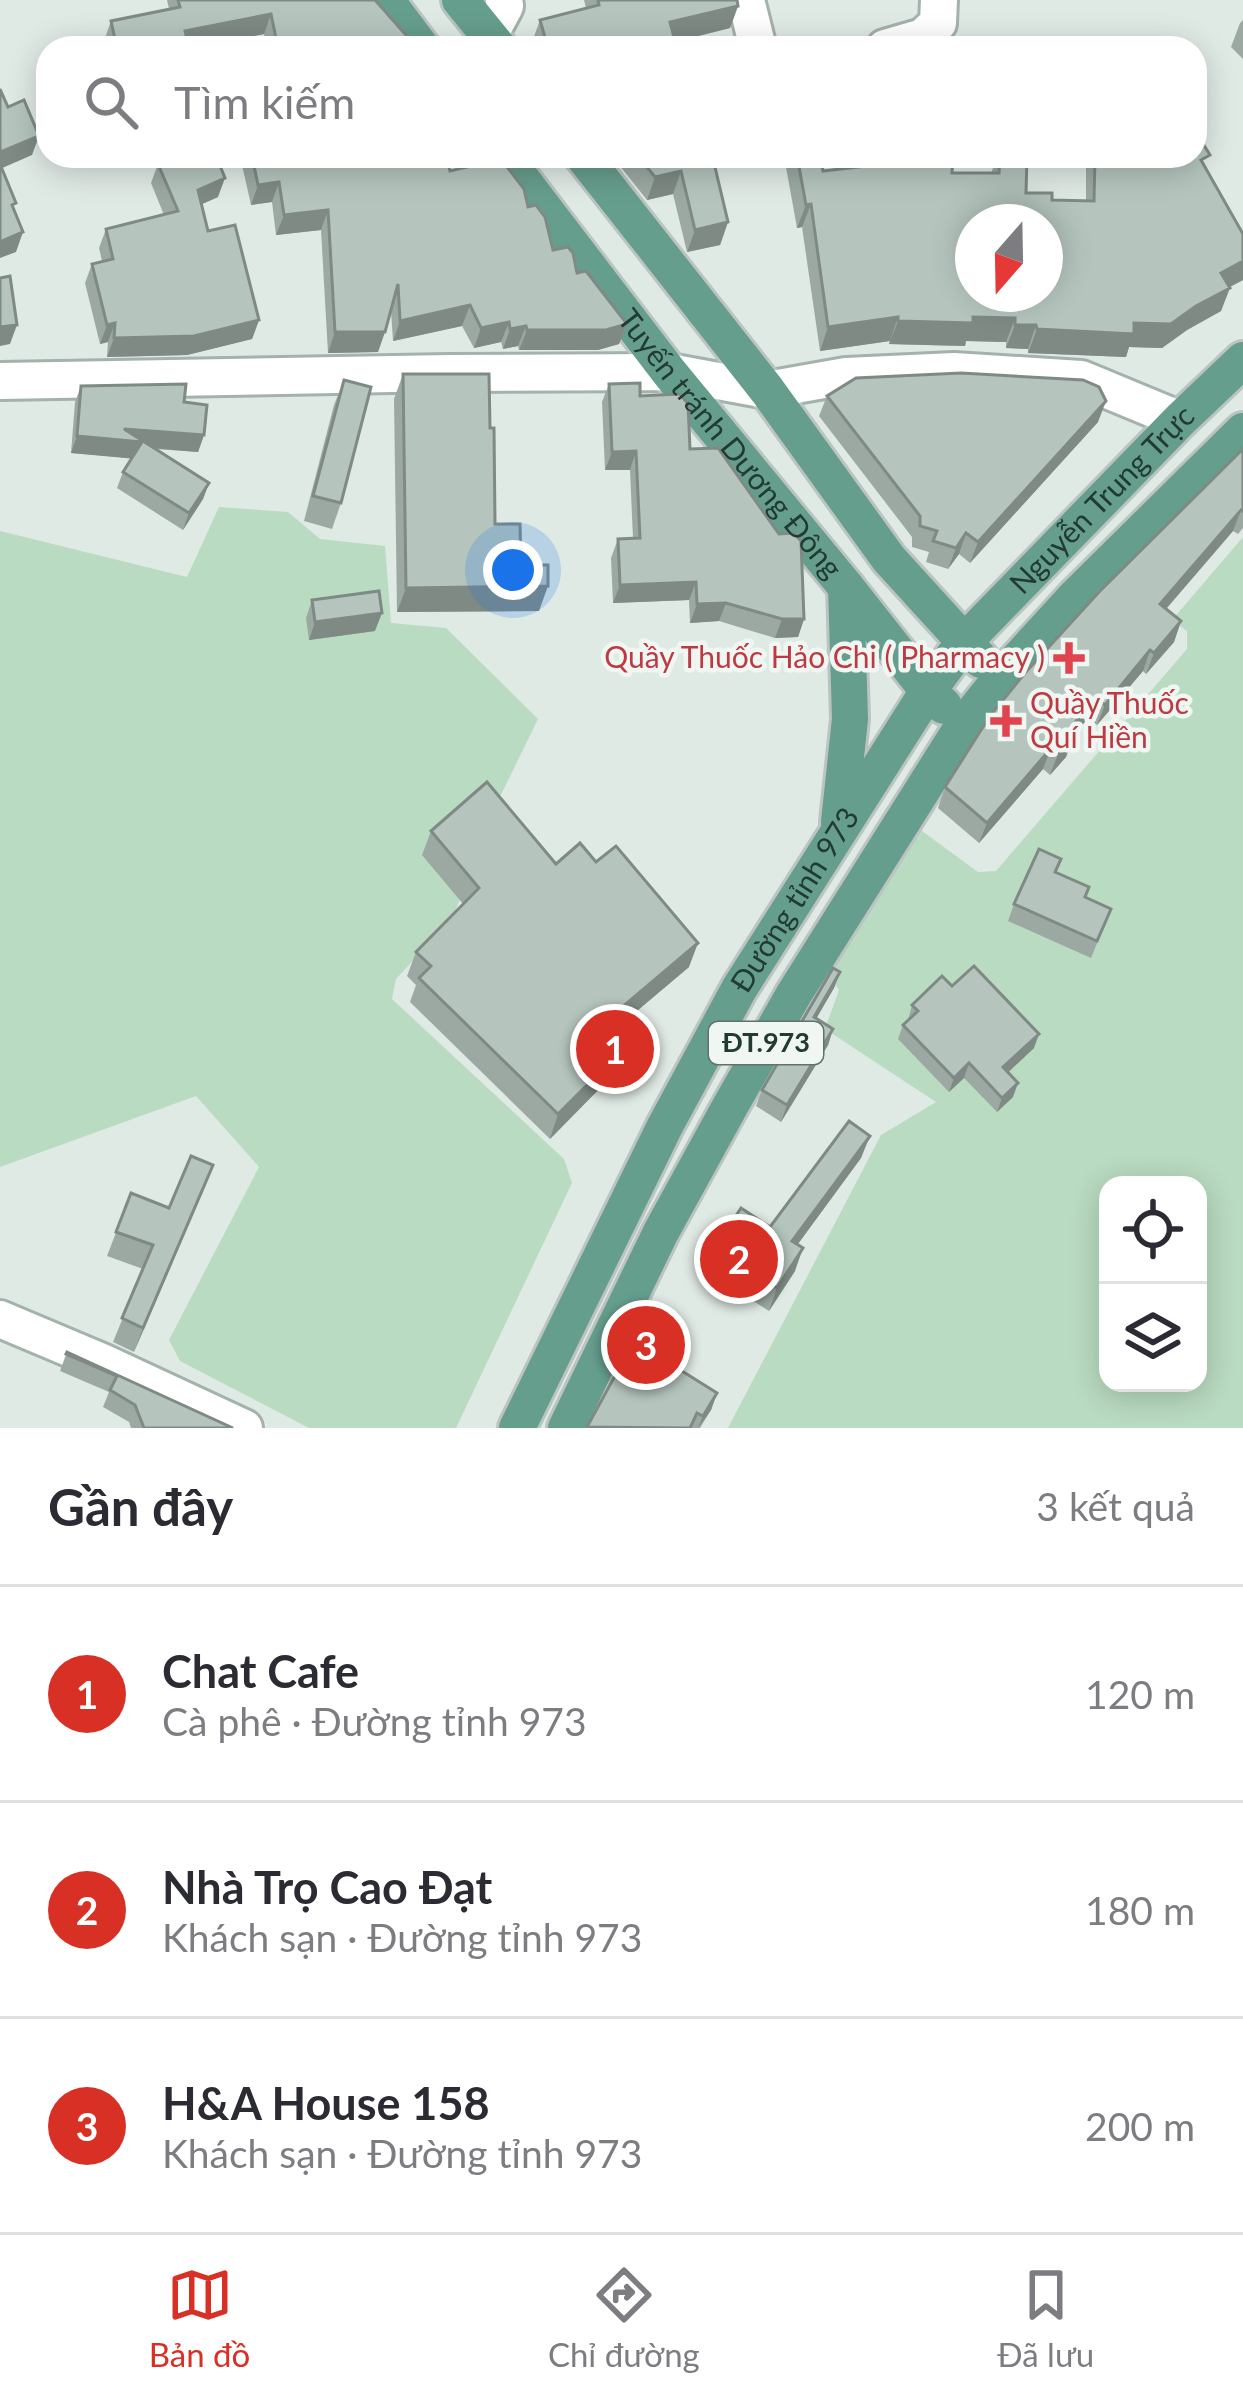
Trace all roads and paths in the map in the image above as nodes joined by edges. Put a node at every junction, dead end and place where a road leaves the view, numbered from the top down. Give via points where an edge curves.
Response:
1 (386, 0) edge
2 (460, 0) edge
3 (504, 0) edge
4 (746, 0) edge
5 (939, 0) edge
6 (413, 36) edge
7 (489, 36) edge
8 (496, 36) edge
9 (755, 36) edge
10 (925, 36) edge
11 (513, 168) edge
12 (592, 168) edge
13 (1243, 360) edge
14 (669, 372) junction
15 (0, 381) edge
16 (767, 391) junction
17 (1180, 420) junction
18 (1243, 431) edge
19 (846, 587) junction
20 (964, 643) junction
21 (1000, 680) junction
22 (928, 691) junction
23 (964, 724) junction
24 (838, 829) junction
25 (0, 1319) edge
26 (519, 1424) edge
27 (244, 1428) edge
28 (566, 1428) edge

1 - 6 main road
2 - 7 main road
3 - 8 street
4 - 9 street
5 - 10 street via 938,23
11 - 14 main road, Tuyến tránh Dương Đông
12 - 16 main road, Tuyến tránh Dương Đông
13 - 17 main road, Nguyễn Trung Trực
14 - 15 street
14 - 16 street
14 - 19 main road, Tuyến tránh Dương Đông
16 - 17 street via 846,376 1026,375 1081,380
16 - 20 main road, Tuyến tránh Dương Đông via 889,559
17 - 20 main road, Nguyễn Trung Trực
18 - 21 main road, Nguyễn Trung Trực
19 - 22 main road, Tuyến tránh Dương Đông
19 - 24 main road, ĐT.973 via 850,718
20 - 21 main road, Tuyến tránh Dương Đông
20 - 22 main road, Đường tỉnh 973 / ĐT.973
21 - 23 main road, Đường tỉnh 973 / ĐT.973
22 - 23 main road, Tuyến tránh Dương Đông
22 - 24 main road, Đường tỉnh 973 / ĐT.973
23 - 28 main road, Đường tỉnh 973 / ĐT.973 via 728,1109
24 - 26 main road, Đường tỉnh 973 / ĐT.973 via 665,1126
25 - 27 street

